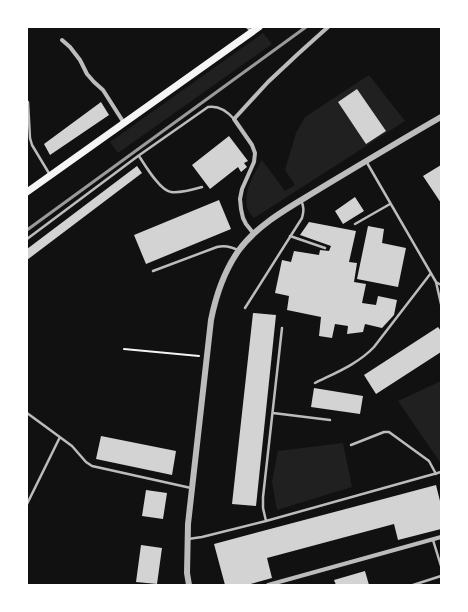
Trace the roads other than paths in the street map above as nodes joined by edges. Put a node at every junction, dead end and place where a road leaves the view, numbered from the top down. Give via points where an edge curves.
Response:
1 (259, 27) edge
2 (328, 27) edge
3 (250, 30) edge
4 (62, 40) dead end
5 (28, 102) edge
6 (441, 117) edge
7 (234, 119) junction
8 (124, 123) junction
9 (138, 156) junction
10 (365, 161) junction
11 (50, 175) junction
12 (202, 187) dead end
13 (27, 192) edge
14 (301, 200) junction
15 (390, 204) junction
16 (355, 224) dead end
17 (254, 234) junction
18 (290, 236) junction
19 (27, 239) edge
20 (325, 248) dead end
21 (239, 250) junction
22 (153, 271) dead end
23 (431, 273) junction
24 (436, 282) junction
25 (441, 285) edge
26 (441, 304) edge
27 (245, 308) dead end
28 (282, 328) dead end
29 (315, 383) dead end
30 (27, 413) edge
31 (273, 413) junction
32 (330, 420) dead end
33 (60, 437) junction
34 (352, 445) dead end
35 (441, 472) edge
36 (436, 474) junction
37 (192, 488) junction
38 (27, 504) edge
39 (266, 521) junction
40 (441, 537) edge
41 (188, 539) junction
42 (433, 539) junction
43 (441, 566) edge
44 (441, 576) edge
45 (189, 585) edge
46 (268, 585) edge
47 (413, 585) edge

1 - 3 main road
2 - 7 street via 268,82
3 - 8 main road
4 - 8 street via 80,60 87,74 103,90
5 - 11 lane via 32,145
6 - 10 street
7 - 9 lane via 225,110 208,107
7 - 17 street via 255,153 240,199 243,218
8 - 11 main road
9 - 12 lane via 166,191 172,193
9 - 19 lane
10 - 14 street
10 - 15 lane
11 - 13 main road
14 - 17 street
14 - 18 lane via 304,212
15 - 16 lane
15 - 23 lane
17 - 21 street
18 - 20 lane
18 - 27 lane
21 - 22 lane via 229,246 216,247
21 - 37 street via 227,271 215,301 211,320
23 - 24 lane
23 - 29 lane via 374,348 358,360
24 - 25 lane
24 - 26 lane
28 - 31 lane
30 - 33 lane
31 - 32 lane
31 - 39 lane via 263,497
33 - 37 lane via 92,466
33 - 38 lane
34 - 36 lane via 389,432 429,462
35 - 36 lane
36 - 39 lane
37 - 41 street
39 - 41 lane
40 - 42 street
41 - 45 street
42 - 43 lane
42 - 46 street
44 - 47 lane

